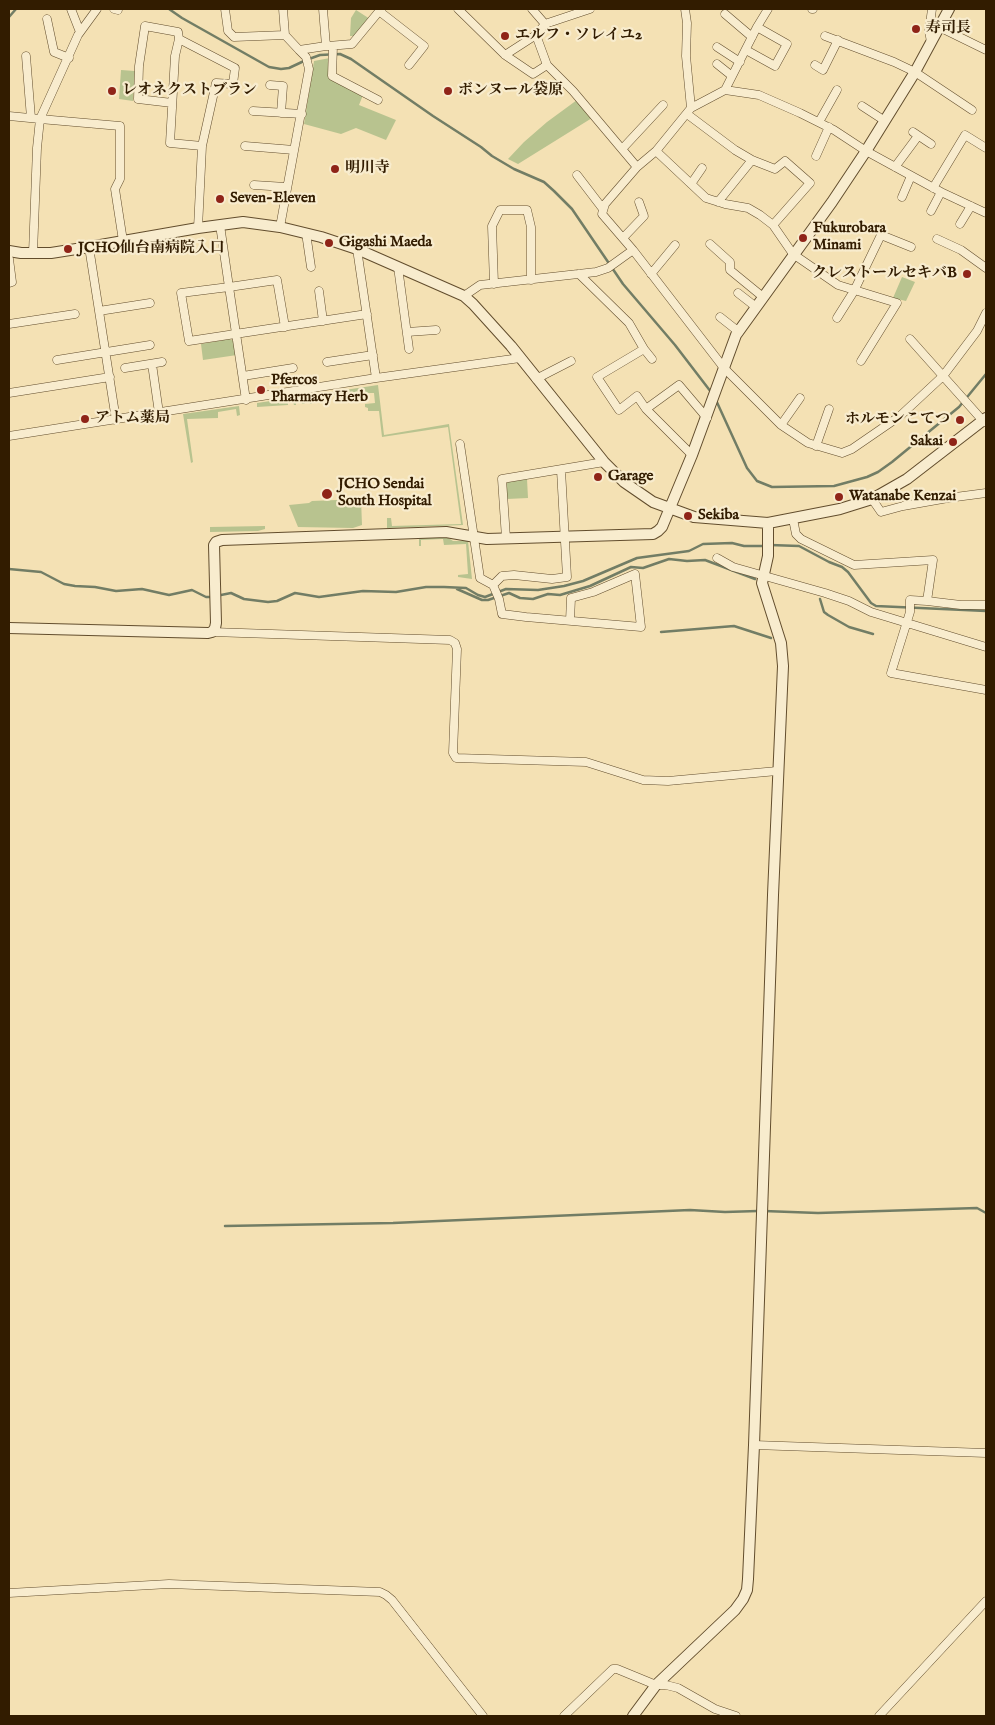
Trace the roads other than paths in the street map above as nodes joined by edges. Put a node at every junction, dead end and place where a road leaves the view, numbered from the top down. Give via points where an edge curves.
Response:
1 (70, 9) edge
2 (97, 9) edge
3 (225, 9) edge
4 (283, 9) edge
5 (323, 9) edge
6 (458, 9) edge
7 (532, 9) edge
8 (590, 9) edge
9 (686, 9) edge
10 (932, 9) edge
11 (949, 9) edge
12 (380, 10) edge
13 (766, 10) edge
14 (725, 14) dead end
15 (47, 19) dead end
16 (545, 24) junction
17 (757, 27) junction
18 (939, 27) junction
19 (80, 32) junction
20 (285, 35) junction
21 (536, 35) junction
22 (825, 36) dead end
23 (752, 37) junction
24 (179, 39) junction
25 (838, 40) junction
26 (930, 42) junction
27 (717, 47) dead end
28 (299, 50) junction
29 (331, 50) junction
30 (746, 50) junction
31 (986, 50) edge
32 (505, 55) junction
33 (26, 56) dead end
34 (68, 58) junction
35 (740, 62) junction
36 (717, 64) dead end
37 (410, 65) dead end
38 (815, 65) dead end
39 (547, 66) junction
40 (915, 72) junction
41 (732, 76) junction
42 (270, 85) dead end
43 (725, 90) junction
44 (837, 90) dead end
45 (378, 100) dead end
46 (172, 103) junction
47 (663, 105) dead end
48 (862, 106) dead end
49 (972, 110) dead end
50 (253, 111) dead end
51 (689, 111) junction
52 (281, 113) junction
53 (302, 114) junction
54 (9, 116) edge
55 (32, 118) junction
56 (40, 119) junction
57 (885, 121) junction
58 (819, 122) junction
59 (829, 127) junction
60 (931, 144) dead end
61 (202, 146) junction
62 (245, 146) dead end
63 (623, 148) junction
64 (986, 148) edge
65 (294, 150) junction
66 (656, 151) junction
67 (866, 151) junction
68 (816, 156) dead end
69 (752, 160) junction
70 (637, 167) junction
71 (894, 167) junction
72 (702, 168) dead end
73 (577, 175) dead end
74 (912, 176) junction
75 (691, 184) junction
76 (254, 185) dead end
77 (286, 187) junction
78 (937, 190) junction
79 (902, 197) dead end
80 (639, 202) dead end
81 (718, 202) junction
82 (971, 206) junction
83 (603, 209) junction
84 (931, 211) dead end
85 (986, 213) edge
86 (960, 224) dead end
87 (220, 225) junction
88 (773, 225) junction
89 (280, 227) junction
90 (198, 228) junction
91 (306, 233) junction
92 (623, 238) junction
93 (937, 239) dead end
94 (123, 241) junction
95 (710, 244) dead end
96 (675, 245) dead end
97 (911, 247) dead end
98 (90, 248) junction
99 (357, 249) junction
100 (633, 250) junction
101 (9, 251) edge
102 (33, 253) junction
103 (793, 254) junction
104 (9, 259) edge
105 (311, 267) dead end
106 (398, 267) junction
107 (986, 268) edge
108 (579, 274) junction
109 (651, 274) junction
110 (531, 280) junction
111 (9, 283) edge
112 (494, 284) junction
113 (229, 287) junction
114 (854, 290) junction
115 (319, 291) dead end
116 (738, 293) dead end
117 (464, 296) junction
118 (763, 297) junction
119 (150, 303) dead end
120 (756, 307) junction
121 (99, 311) junction
122 (986, 313) edge
123 (75, 314) dead end
124 (367, 314) junction
125 (720, 316) dead end
126 (837, 318) dead end
127 (323, 321) junction
128 (9, 324) edge
129 (285, 327) junction
130 (436, 330) dead end
131 (407, 332) junction
132 (738, 332) junction
133 (237, 334) junction
134 (910, 339) dead end
135 (150, 345) dead end
136 (409, 349) dead end
137 (644, 349) junction
138 (106, 352) junction
139 (373, 355) junction
140 (520, 358) junction
141 (652, 359) dead end
142 (57, 360) dead end
143 (571, 360) dead end
144 (861, 361) dead end
145 (162, 362) dead end
146 (326, 362) dead end
147 (152, 364) junction
148 (125, 368) dead end
149 (293, 368) dead end
150 (724, 368) junction
151 (243, 376) junction
152 (943, 376) junction
153 (110, 377) junction
154 (376, 378) junction
155 (536, 378) junction
156 (9, 393) edge
157 (800, 398) dead end
158 (246, 400) junction
159 (646, 408) junction
160 (829, 409) dead end
161 (159, 413) junction
162 (706, 418) junction
163 (116, 420) junction
164 (985, 420) edge
165 (780, 425) junction
166 (9, 436) edge
167 (460, 444) dead end
168 (816, 446) junction
169 (692, 455) junction
170 (604, 462) junction
171 (561, 470) junction
172 (986, 493) edge
173 (872, 499) junction
174 (670, 508) junction
175 (792, 519) junction
176 (768, 523) junction
177 (566, 536) junction
178 (474, 537) junction
179 (506, 538) junction
180 (717, 558) dead end
181 (763, 576) junction
182 (494, 586) junction
183 (927, 601) junction
184 (986, 605) edge
185 (570, 621) junction
186 (906, 624) junction
187 (9, 628) edge
188 (212, 632) junction
189 (986, 647) edge
190 (986, 690) edge
191 (777, 772) junction
192 (754, 1445) junction
193 (986, 1453) edge
194 (9, 1593) edge
195 (986, 1601) edge
196 (656, 1685) junction
197 (482, 1716) edge
198 (564, 1716) edge
199 (633, 1716) edge
200 (736, 1716) edge
201 (879, 1716) edge

1 - 19 street
2 - 19 street
3 - 20 street via 228,31 234,37
4 - 20 street
5 - 29 street
6 - 32 street
7 - 16 street
8 - 16 street
9 - 51 street
10 - 26 street
11 - 18 street
12 - 29 street via 350,44
12 - 37 street via 424,46
13 - 17 street
14 - 23 street
15 - 34 street via 54,52
16 - 21 street
17 - 23 street
17 - 30 street via 787,44 775,66
18 - 26 street
18 - 31 street
19 - 34 street
20 - 28 street
21 - 32 street
21 - 39 street
22 - 25 street
23 - 30 street
24 - 46 street
24 - 46 street via 178,32 145,26 139,66 138,99
24 - 61 street via 235,68 233,84 216,83
25 - 38 street via 823,70
25 - 40 street
26 - 40 street
27 - 35 street
28 - 29 street
28 - 53 street via 309,69
29 - 45 street via 332,76
30 - 35 street
32 - 39 street via 533,74
33 - 55 street
34 - 56 street
35 - 41 street
36 - 41 street
39 - 63 street via 573,90
40 - 49 street
40 - 57 street
41 - 43 street
42 - 52 street via 283,86
43 - 51 street
43 - 58 street via 759,96
44 - 58 street
46 - 61 street via 170,143
47 - 63 street
48 - 57 street
50 - 52 street
51 - 66 street
51 - 69 street via 735,150
52 - 53 street
53 - 65 street
54 - 55 street
55 - 56 street
56 - 94 street via 120,126 120,179 115,189
56 - 102 street
57 - 67 street
58 - 59 street
59 - 67 street
59 - 68 street
60 - 71 street via 915,134
61 - 90 street
62 - 65 street
63 - 70 street
64 - 78 street via 966,135
65 - 77 street
66 - 70 street
66 - 75 street
67 - 71 street
67 - 103 street
69 - 81 street
69 - 88 street via 775,170 785,161 810,183
70 - 83 street
71 - 74 street
72 - 75 street
73 - 83 street
74 - 78 street
74 - 79 street
75 - 81 street via 706,198
76 - 77 street
77 - 89 street
78 - 82 street
78 - 84 street
80 - 92 street via 644,216
81 - 88 street via 748,208
82 - 85 street
82 - 86 street
83 - 92 street via 602,214
87 - 89 street via 243,222
87 - 90 street
87 - 113 street
88 - 103 street
89 - 91 street
90 - 94 street
91 - 99 street
91 - 105 street
92 - 100 street
93 - 107 street via 961,250
94 - 98 street
95 - 118 street via 730,262 730,270
96 - 109 street
97 - 114 street via 881,235
98 - 102 street
98 - 121 street
99 - 106 street
99 - 124 street
100 - 108 street via 608,268
100 - 109 street
101 - 102 street
103 - 114 street via 838,285
103 - 118 street
104 - 111 street via 12,282
106 - 117 street
106 - 131 street
108 - 110 street
108 - 137 street via 629,323
109 - 150 street
110 - 112 street
110 - 112 street via 531,227 526,210 500,210 492,226
112 - 117 street via 480,286
113 - 129 street via 276,280
113 - 133 street
113 - 133 street via 182,293 189,341
114 - 126 street
114 - 144 street via 898,303
115 - 127 street
116 - 120 street
117 - 140 street
118 - 120 street
119 - 121 street
120 - 132 street
121 - 138 street
122 - 152 street via 977,331
123 - 128 street
124 - 127 street
124 - 139 street
125 - 132 street
127 - 129 street
129 - 133 street
130 - 131 street
131 - 136 street
132 - 150 street
133 - 151 street
134 - 152 street
135 - 138 street
137 - 141 street
137 - 159 street via 597,377 618,410 637,396
138 - 142 street
138 - 153 street
139 - 146 street
139 - 154 street
140 - 154 street
140 - 155 street
143 - 155 street
145 - 147 street
147 - 148 street
147 - 161 street
149 - 151 street
150 - 162 street
150 - 165 street
151 - 158 street
152 - 164 street
152 - 168 street via 900,416 852,449 842,453
153 - 156 street
153 - 163 street
154 - 158 street
155 - 170 street
157 - 165 street
158 - 161 street
159 - 162 street via 679,385
159 - 169 street
160 - 168 street
161 - 163 street
162 - 169 street
163 - 166 street
164 - 173 street via 907,479
165 - 168 street
167 - 178 street
169 - 174 street
170 - 171 street
170 - 174 street via 638,493
171 - 177 street
171 - 179 street via 502,479
172 - 173 street via 881,512
173 - 175 street
174 - 176 street via 694,516
174 - 177 street via 662,527 652,534
175 - 176 street
175 - 183 street via 796,534 801,538 854,565 932,560
176 - 181 street via 768,556
177 - 179 street
177 - 182 street via 567,577 502,576
178 - 179 street
178 - 182 street via 480,578
178 - 188 street via 446,532 218,541 214,545 216,623
180 - 181 street via 733,567
181 - 186 street via 849,601
181 - 191 street via 762,583 781,643 783,666
182 - 185 street via 502,614
183 - 184 street
183 - 186 street via 910,600
185 - 185 street via 641,627 635,574 571,598
186 - 189 street
186 - 190 street via 891,673
187 - 188 street
188 - 191 street via 450,640 456,648 453,753 456,758 586,762 643,780
191 - 192 street
192 - 193 street
192 - 196 street via 747,1590 735,1610
194 - 197 street via 169,1584 380,1592 392,1600
195 - 201 street
196 - 198 street via 613,1669
196 - 199 street
196 - 200 street via 678,1688 715,1709

